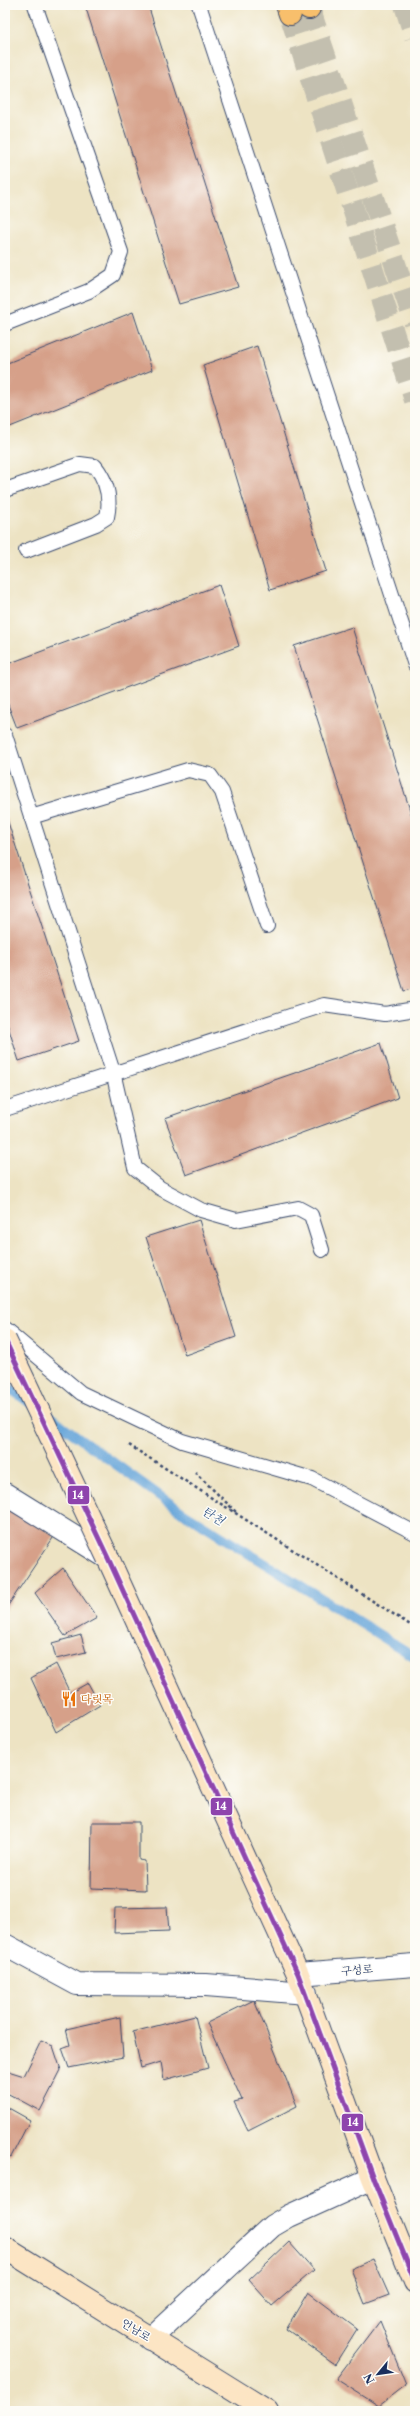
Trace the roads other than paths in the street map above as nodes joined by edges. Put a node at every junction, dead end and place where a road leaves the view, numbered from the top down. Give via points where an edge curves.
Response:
1 (35, 5) edge
2 (200, 5) edge
3 (5, 324) edge
4 (5, 490) edge
5 (26, 551) dead end
6 (415, 665) edge
7 (5, 735) edge
8 (31, 817) junction
9 (267, 926) dead end
10 (415, 1009) edge
11 (114, 1072) junction
12 (5, 1107) edge
13 (322, 1250) dead end
14 (5, 1329) edge
15 (5, 1340) edge
16 (5, 1494) edge
17 (415, 1533) edge
18 (108, 1558) junction
19 (5, 1945) edge
20 (415, 1965) edge
21 (302, 1984) junction
22 (373, 2178) junction
23 (5, 2248) edge
24 (415, 2282) edge
25 (150, 2339) junction
26 (266, 2411) edge

1 - 3 lane via 121,252 113,276 89,291
2 - 6 lane
4 - 5 lane via 80,464 95,466 104,477 110,504 107,517 96,524
7 - 8 lane
8 - 9 lane via 188,770 210,775 222,792
8 - 11 lane
10 - 11 lane via 385,1014 324,1005
11 - 12 lane
11 - 13 lane via 135,1168 160,1188 201,1210 236,1220 298,1208 311,1214
14 - 17 lane via 81,1393 182,1441 312,1479
15 - 18 main road, bridge
16 - 18 street
18 - 21 main road
19 - 21 street, 구성로 via 77,1984
20 - 21 street, 구성로
21 - 22 main road
22 - 24 main road
22 - 25 street via 272,2226
23 - 25 main road, 언남로
25 - 26 main road, 언남로

